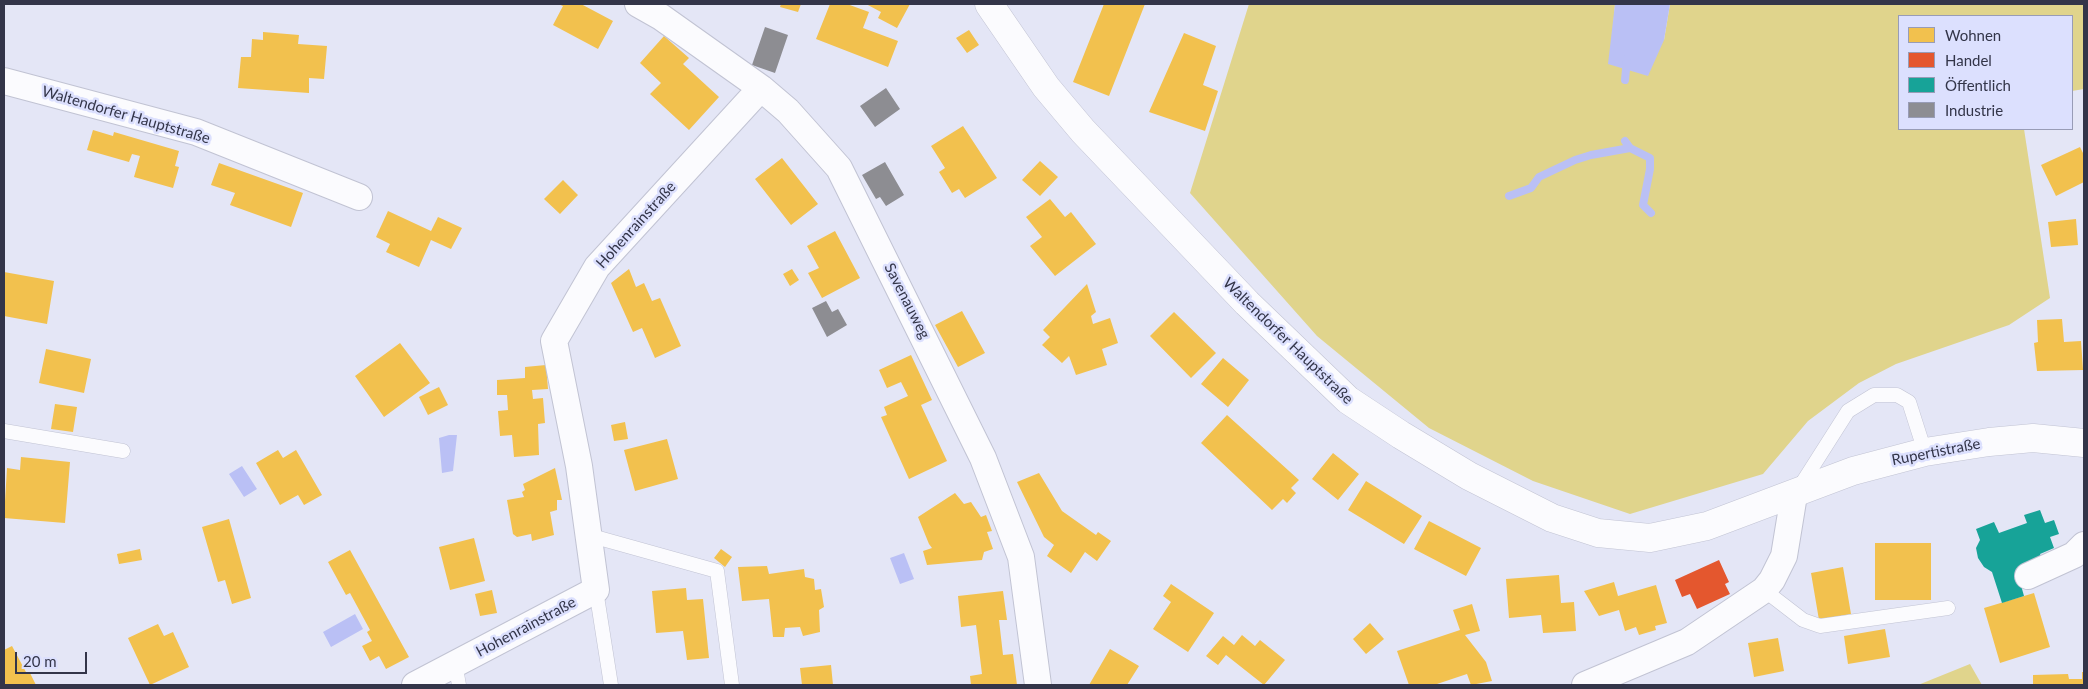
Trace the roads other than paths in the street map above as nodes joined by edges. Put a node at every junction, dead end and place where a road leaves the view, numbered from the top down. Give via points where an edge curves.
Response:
1 (638, 4) edge
2 (990, 4) edge
3 (4, 81) edge
4 (760, 88) junction
5 (359, 197) dead end
6 (4, 431) edge
7 (2084, 443) edge
8 (122, 451) dead end
9 (1924, 452) junction
10 (1794, 495) junction
11 (588, 535) junction
12 (2084, 545) edge
13 (2028, 576) dead end
14 (596, 590) junction
15 (1764, 590) junction
16 (1948, 608) dead end
17 (457, 674) edge
18 (415, 685) edge
19 (611, 685) edge
20 (732, 685) edge
21 (1038, 685) edge
22 (1585, 685) edge

1 - 4 street, Savenauweg via 662,17
2 - 10 main road, Waltendorfer Hauptstraße via 1046,87 1158,212 1348,400 1400,435 1469,476 1552,518 1606,534 1650,538 1707,526
3 - 5 street, Waltendorfer Hauptstraße via 196,132
4 - 11 street, Hohenrainstraße via 597,267 554,341 579,466
4 - 21 street, Savenauweg via 788,111 839,168 983,458 1021,557
6 - 8 lane
7 - 9 main road, Rupertistraße via 2033,438
9 - 10 main road, Rupertistraße via 1852,471
9 - 10 lane via 1912,408 1903,398 1886,393 1874,395 1848,411
10 - 15 street via 1784,556
11 - 14 street, Hohenrainstraße
11 - 20 lane via 717,571
12 - 13 street via 2074,555
14 - 17 street, Hohenrainstraße
14 - 19 lane, Hohenrainstraße
15 - 16 lane via 1803,620 1820,626
15 - 22 street via 1687,642
17 - 18 street, Hohenrainstraße

